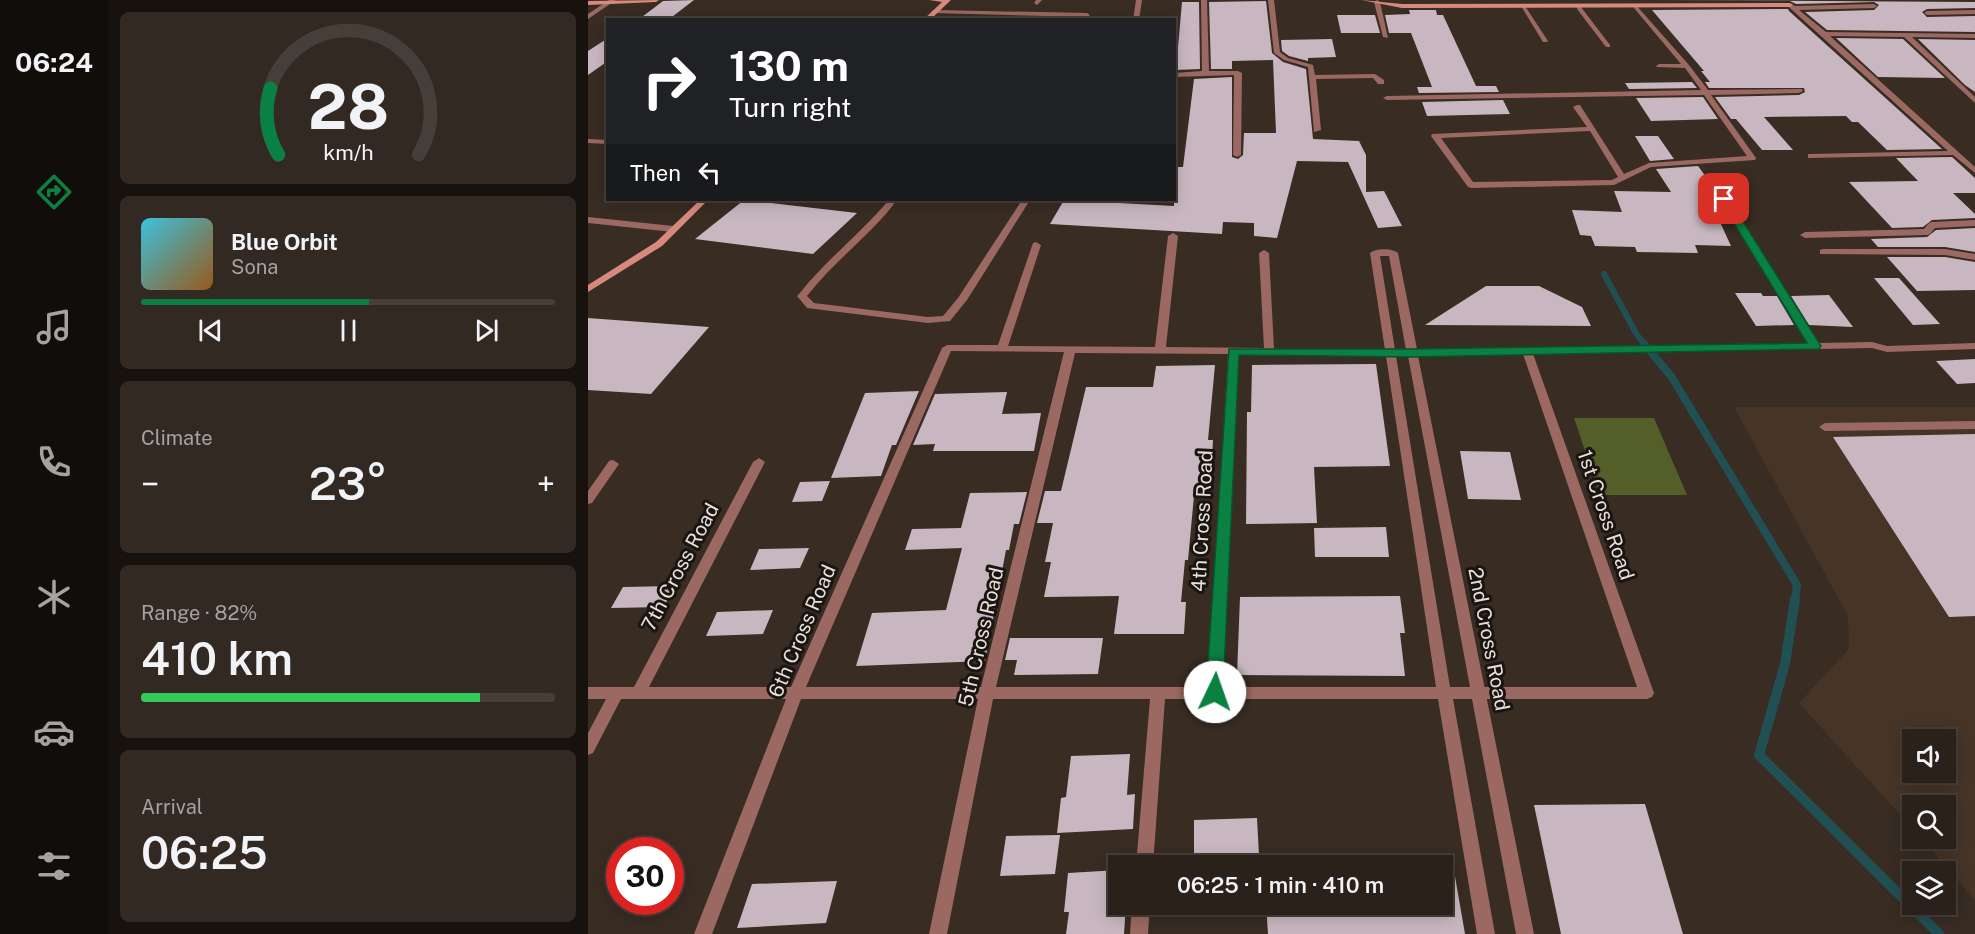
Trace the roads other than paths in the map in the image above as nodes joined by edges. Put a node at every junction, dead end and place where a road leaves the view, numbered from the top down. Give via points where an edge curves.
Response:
1 (656, 0) edge
2 (932, 0) edge
3 (947, 0) edge
4 (1139, 0) edge
5 (1204, 0) edge
6 (1271, 0) edge
7 (1365, 0) edge
8 (1584, 0) edge
9 (1622, 0) edge
10 (1783, 0) edge
11 (612, 1) edge
12 (1377, 2) junction
13 (588, 3) edge
14 (1499, 3) edge
15 (1874, 6) dead end
16 (1523, 7) junction
17 (1589, 7) junction
18 (1626, 7) junction
19 (1636, 7) junction
20 (1792, 7) junction
21 (1579, 8) junction
22 (934, 12) junction
23 (1975, 12) edge
24 (1927, 14) dead end
25 (1087, 15) dead end
26 (588, 17) edge
27 (928, 18) edge
28 (1136, 18) edge
29 (1824, 34) junction
30 (1907, 36) junction
31 (1975, 36) edge
32 (1386, 37) dead end
33 (1545, 41) dead end
34 (1608, 46) dead end
35 (1659, 66) dead end
36 (1688, 66) junction
37 (1206, 73) junction
38 (1176, 75) edge
39 (1312, 77) junction
40 (1381, 82) dead end
41 (1707, 92) junction
42 (1798, 92) dead end
43 (1387, 98) dead end
44 (1975, 101) edge
45 (1577, 107) dead end
46 (1592, 129) junction
47 (1317, 130) dead end
48 (588, 141) edge
49 (606, 142) edge
50 (1956, 153) junction
51 (1237, 155) dead end
52 (1811, 156) dead end
53 (1971, 163) edge
54 (1975, 171) edge
55 (1623, 178) junction
56 (1721, 178) dead end
57 (703, 201) edge
58 (892, 201) edge
59 (1025, 201) edge
60 (588, 220) edge
61 (1975, 223) edge
62 (673, 229) junction
63 (1805, 235) dead end
64 (1173, 236) dead end
65 (1035, 245) dead end
66 (1823, 252) dead end
67 (1264, 253) dead end
68 (1975, 257) edge
69 (588, 289) edge
70 (1975, 338) edge
71 (1872, 345) junction
72 (1815, 346) junction
73 (1975, 346) edge
74 (1002, 349) junction
75 (1070, 350) junction
76 (1160, 351) junction
77 (1527, 351) junction
78 (1233, 352) junction
79 (1269, 352) junction
80 (1390, 353) junction
81 (1411, 353) junction
82 (1975, 425) edge
83 (1825, 427) dead end
84 (759, 462) dead end
85 (613, 464) dead end
86 (588, 500) edge
87 (1158, 692) junction
88 (1215, 692) junction
89 (588, 693) edge
90 (617, 693) junction
91 (638, 693) junction
92 (796, 693) junction
93 (987, 693) junction
94 (1444, 693) junction
95 (1478, 693) junction
96 (588, 748) edge
97 (1145, 855) edge
98 (1141, 915) edge
99 (702, 934) edge
100 (938, 934) edge
101 (1139, 934) edge
102 (1486, 934) edge
103 (1525, 934) edge

1 - 11 street
2 - 3 street
3 - 22 street
4 - 28 street
5 - 37 street
6 - 39 street via 1277,53 1311,66
7 - 12 street
8 - 17 street
9 - 18 street
10 - 20 street
11 - 13 street
11 - 26 street
12 - 14 street via 1402,6
12 - 32 street
14 - 16 street
15 - 20 street
16 - 21 street
16 - 33 street
17 - 18 street
17 - 21 street
18 - 19 street
19 - 20 street
19 - 36 street
20 - 29 street
21 - 34 street
22 - 25 street
22 - 27 street
23 - 24 street
29 - 30 street
29 - 50 street
30 - 31 street
30 - 44 street
35 - 36 street
36 - 41 street
37 - 38 street
37 - 51 street via 1238,73
39 - 40 street via 1375,76
39 - 47 street
41 - 42 street
41 - 43 street
41 - 55 street via 1752,158 1649,165
45 - 46 street
46 - 55 street
46 - 55 street via 1435,136 1471,185 1614,182
48 - 49 street
50 - 52 street
50 - 53 street
53 - 54 street
56 - 72 street via 1724,199
57 - 62 street
58 - 59 street via 875,223 812,282 802,296 811,306 946,319
60 - 62 street
61 - 63 street via 1932,225 1927,232
62 - 69 street via 659,244
64 - 76 street
65 - 74 street
66 - 68 street via 1945,252
67 - 79 street
70 - 71 street via 1881,341
71 - 72 street
71 - 73 street via 1887,349
72 - 77 street
74 - 75 street
74 - 92 street, 6th Cross Road via 947,348
75 - 76 street
75 - 93 street, 5th Cross Road
76 - 78 street
77 - 81 street
77 - 95 street, 1st Cross Road via 1647,693
78 - 79 street
78 - 88 street, 4th Cross Road
79 - 80 street
80 - 81 street
80 - 81 street, 2nd Cross Road via 1375,253 1393,253
80 - 94 street
81 - 95 street, 2nd Cross Road
82 - 83 street
84 - 91 street, 7th Cross Road
85 - 86 street
87 - 88 street
87 - 93 street
87 - 97 street
88 - 94 street
89 - 90 street
90 - 91 street
90 - 96 street
91 - 92 street
92 - 93 street
92 - 99 street, 6th Cross Road
93 - 100 street, 5th Cross Road
94 - 95 street
94 - 102 street
95 - 103 street, 2nd Cross Road
98 - 101 street

